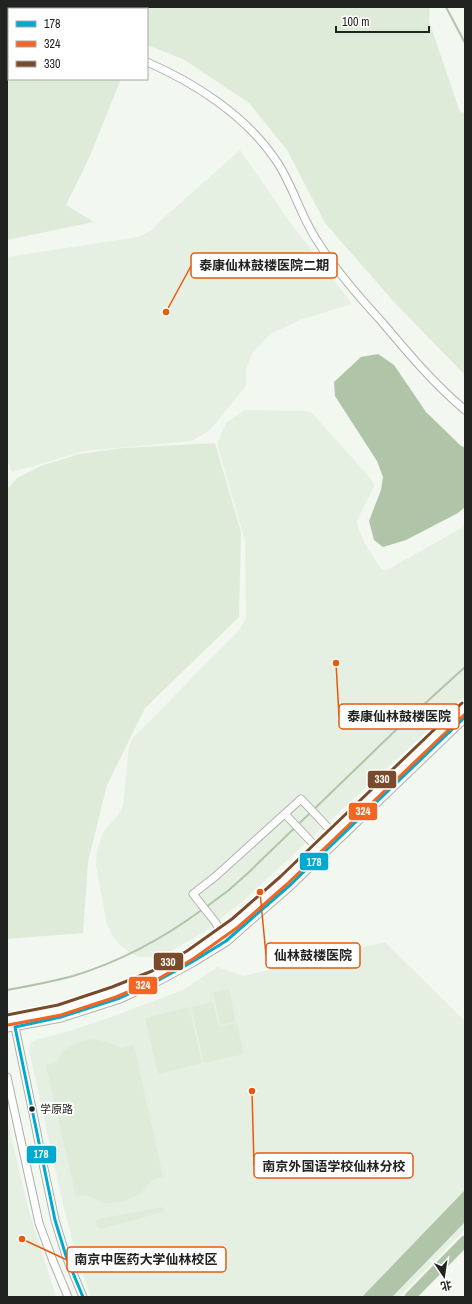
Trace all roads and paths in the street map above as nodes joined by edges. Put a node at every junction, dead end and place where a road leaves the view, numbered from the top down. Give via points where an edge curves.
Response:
1 (148, 62) edge
2 (465, 410) edge
3 (465, 707) edge
4 (465, 717) edge
5 (284, 814) junction
6 (336, 836) junction
7 (320, 851) junction
8 (220, 933) junction
9 (9, 1022) edge
10 (7, 1077) edge
11 (68, 1297) edge
12 (83, 1297) edge

1 - 2 street via 170,72 224,106 244,122 275,159 317,241 333,264 414,360
3 - 6 main road
4 - 6 main road
5 - 6 street via 301,798
5 - 7 street
5 - 8 street via 193,894 216,923
6 - 7 main road
7 - 8 main road
7 - 9 main road via 239,931 158,981 120,998 60,1018
8 - 9 main road via 190,955 154,975 114,992 59,1010
9 - 12 street via 55,1220
10 - 11 street via 39,1223

